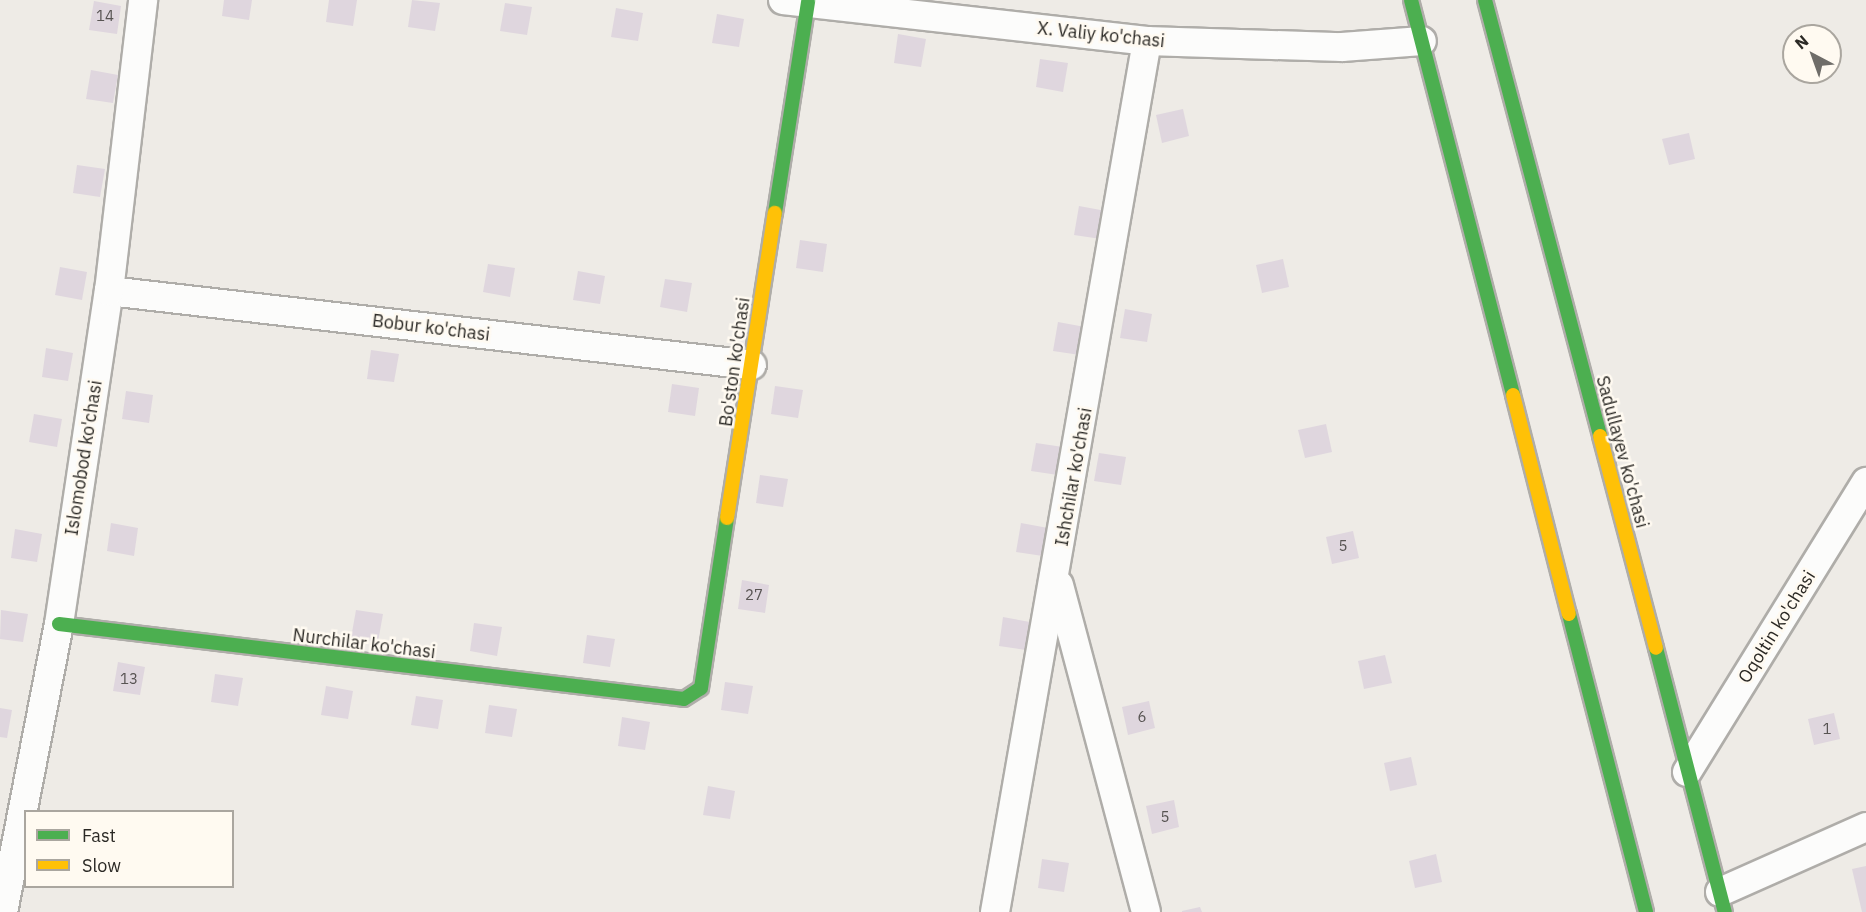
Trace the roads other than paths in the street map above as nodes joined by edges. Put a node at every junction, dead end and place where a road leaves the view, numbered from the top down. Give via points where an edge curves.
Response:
1 (143, 0) edge
2 (1411, 0) edge
3 (1485, 0) edge
4 (795, 1) edge
5 (1147, 41) junction
6 (1422, 41) junction
7 (109, 291) junction
8 (752, 365) junction
9 (1866, 482) edge
10 (1057, 577) junction
11 (59, 624) junction
12 (665, 700) joint
13 (1687, 772) junction
14 (1866, 828) edge
15 (1722, 902) edge
16 (3, 912) edge
17 (995, 912) edge
18 (1146, 912) edge
19 (1646, 912) edge

1 - 7 street, Islomobod ko'chasi
2 - 6 main road
3 - 13 main road, Sadullayev ko'chasi
4 - 5 street, X. Valiy ko'chasi
4 - 8 main road, Bo'ston ko'chasi
5 - 6 street, X. Valiy ko'chasi via 1342,47
5 - 10 street, Ishchilar ko'chasi
6 - 19 main road
7 - 8 street, Bobur ko'chasi
7 - 11 street, Islomobod ko'chasi
8 - 12 main road, Bo'ston ko'chasi via 710,655 701,688 684,699
9 - 13 street, Oqoltin ko'chasi
10 - 17 street, Ishchilar ko'chasi
10 - 18 street
11 - 12 main road, Nurchilar ko'chasi
11 - 16 street, Islomobod ko'chasi
13 - 15 main road, Sadullayev ko'chasi
14 - 15 street

